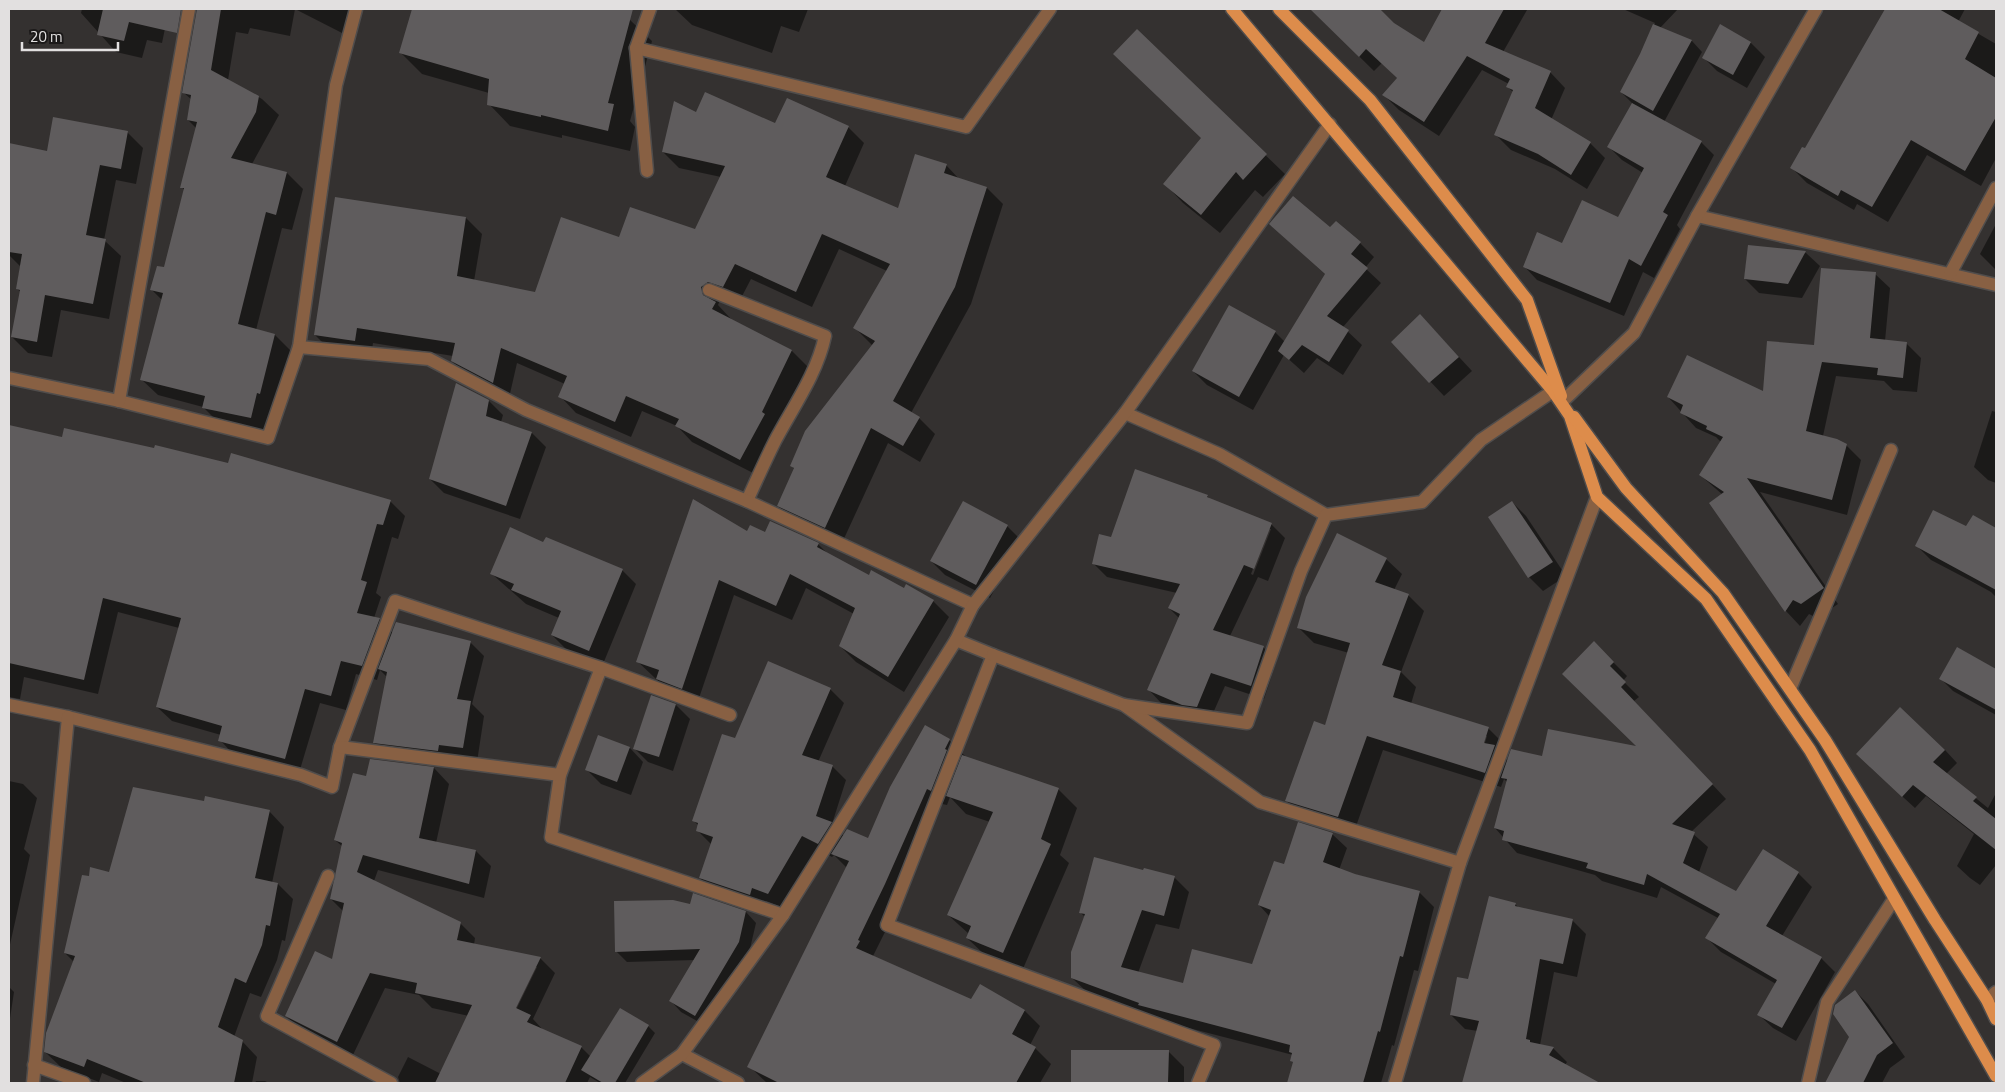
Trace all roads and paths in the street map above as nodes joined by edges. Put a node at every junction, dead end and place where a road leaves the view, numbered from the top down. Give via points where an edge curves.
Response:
1 (190, 9) edge
2 (356, 9) edge
3 (650, 9) edge
4 (1050, 9) edge
5 (1232, 9) edge
6 (1279, 9) edge
7 (1816, 9) edge
8 (636, 48) junction
9 (1330, 124) junction
10 (647, 171) dead end
11 (1996, 188) edge
12 (1697, 216) junction
13 (1950, 274) junction
14 (1996, 285) edge
15 (709, 290) dead end
16 (299, 347) junction
17 (9, 378) edge
18 (1553, 391) junction
19 (119, 401) junction
20 (1563, 401) junction
21 (1125, 413) junction
22 (1891, 450) dead end
23 (1598, 497) junction
24 (747, 501) junction
25 (1326, 515) junction
26 (974, 605) junction
27 (956, 640) junction
28 (993, 655) junction
29 (601, 668) junction
30 (1790, 689) junction
31 (9, 705) edge
32 (1124, 705) junction
33 (730, 714) dead end
34 (68, 717) junction
35 (340, 747) junction
36 (560, 775) junction
37 (1460, 863) junction
38 (328, 876) dead end
39 (1894, 899) junction
40 (782, 915) junction
41 (1992, 996) edge
42 (1996, 1019) edge
43 (682, 1054) junction
44 (34, 1065) junction
45 (1996, 1076) edge
46 (33, 1083) edge
47 (84, 1083) edge
48 (392, 1083) edge
49 (642, 1083) edge
50 (738, 1083) edge
51 (1198, 1083) edge
52 (1395, 1083) edge
53 (1808, 1083) edge

1 - 19 street
2 - 16 street via 336,85
3 - 8 street
4 - 8 street via 966,127
5 - 9 main road
6 - 20 main road via 1370,100 1528,300
7 - 12 street
8 - 10 street
9 - 18 main road
9 - 21 street
11 - 13 street
12 - 13 street
12 - 20 street via 1634,333
13 - 14 street
15 - 24 street via 825,336 800,398
16 - 19 street via 268,438
16 - 24 street via 429,359 526,410
17 - 19 street
18 - 23 main road via 1570,416
18 - 25 street via 1481,440 1422,502
20 - 30 main road via 1626,488 1723,593
21 - 25 street via 1219,454
21 - 26 street
22 - 30 street
23 - 37 street
23 - 39 main road via 1706,599 1810,750
24 - 26 street
25 - 32 street via 1301,571 1247,723
26 - 27 street
27 - 28 street
27 - 40 street
28 - 32 street
28 - 51 street via 887,926 1214,1045
29 - 33 street
29 - 35 street via 394,601
29 - 36 street
30 - 41 main road via 1825,740 1935,920
31 - 34 street
32 - 37 street via 1260,802
34 - 35 street via 301,775 332,787
34 - 44 street
35 - 36 street
36 - 40 street via 551,837
37 - 52 street
38 - 48 street via 267,1016
39 - 45 main road
39 - 53 street via 1826,1002
40 - 43 street
41 - 42 main road
43 - 49 street
43 - 50 street
44 - 46 street
44 - 47 street

